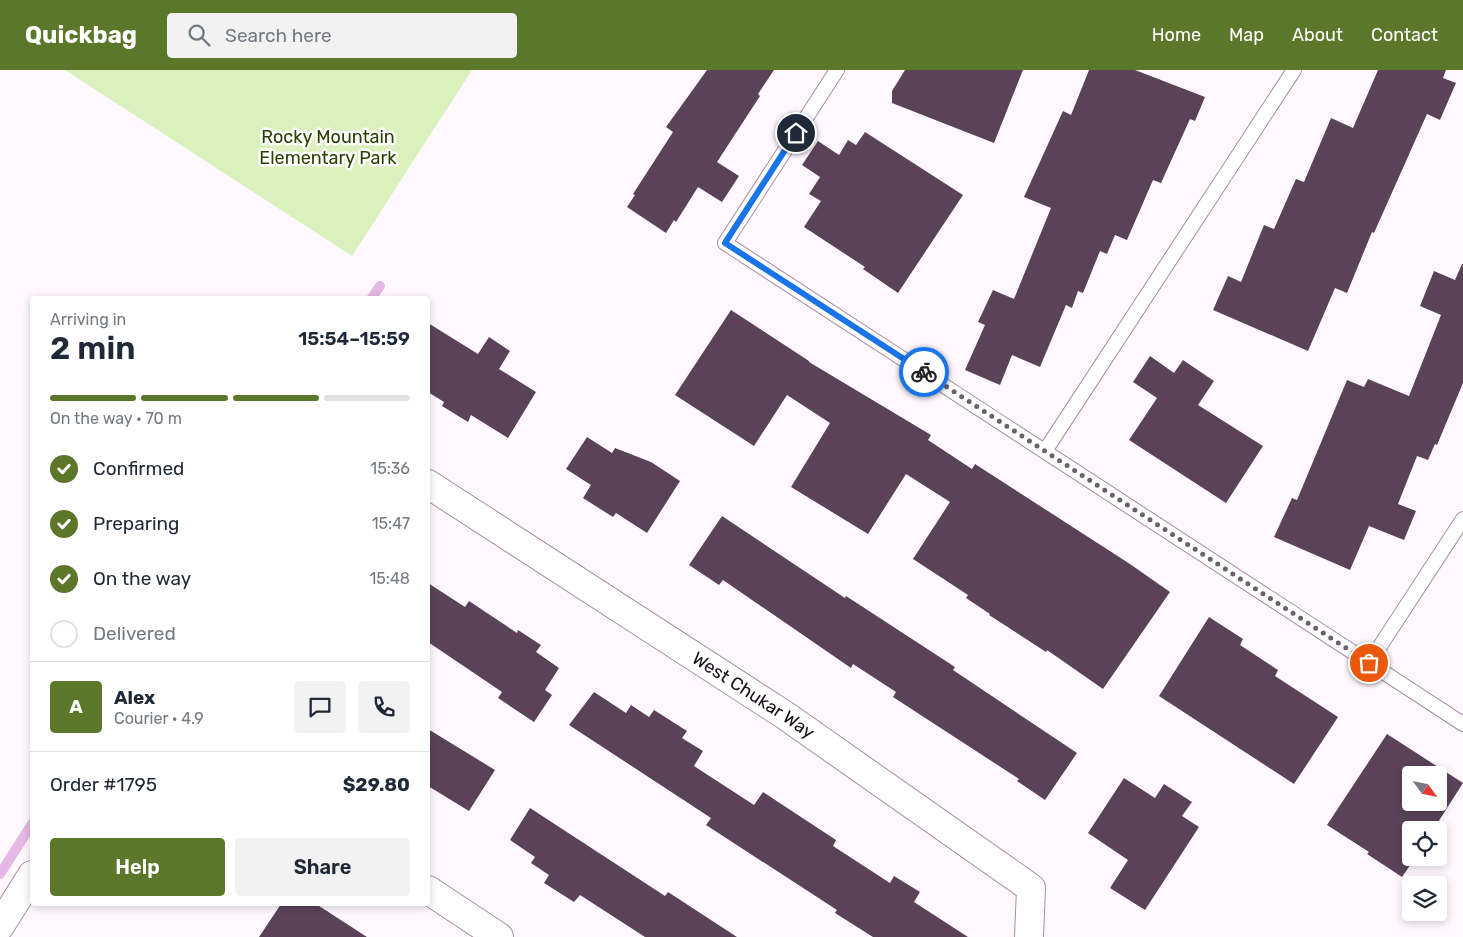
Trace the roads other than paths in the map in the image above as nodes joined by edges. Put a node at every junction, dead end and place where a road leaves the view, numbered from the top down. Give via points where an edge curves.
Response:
1 (838, 70) edge
2 (1294, 70) edge
3 (1046, 451) junction
4 (430, 485) edge
5 (1463, 519) edge
6 (1369, 663) junction
7 (1463, 724) edge
8 (30, 878) edge
9 (430, 891) edge
10 (0, 926) edge
11 (499, 937) edge
12 (1029, 937) edge

1 - 3 lane via 725,243
2 - 3 lane
3 - 6 lane
4 - 12 street, West Chukar Way via 786,716 1031,888
5 - 6 lane
6 - 7 lane
8 - 10 street
9 - 11 street

